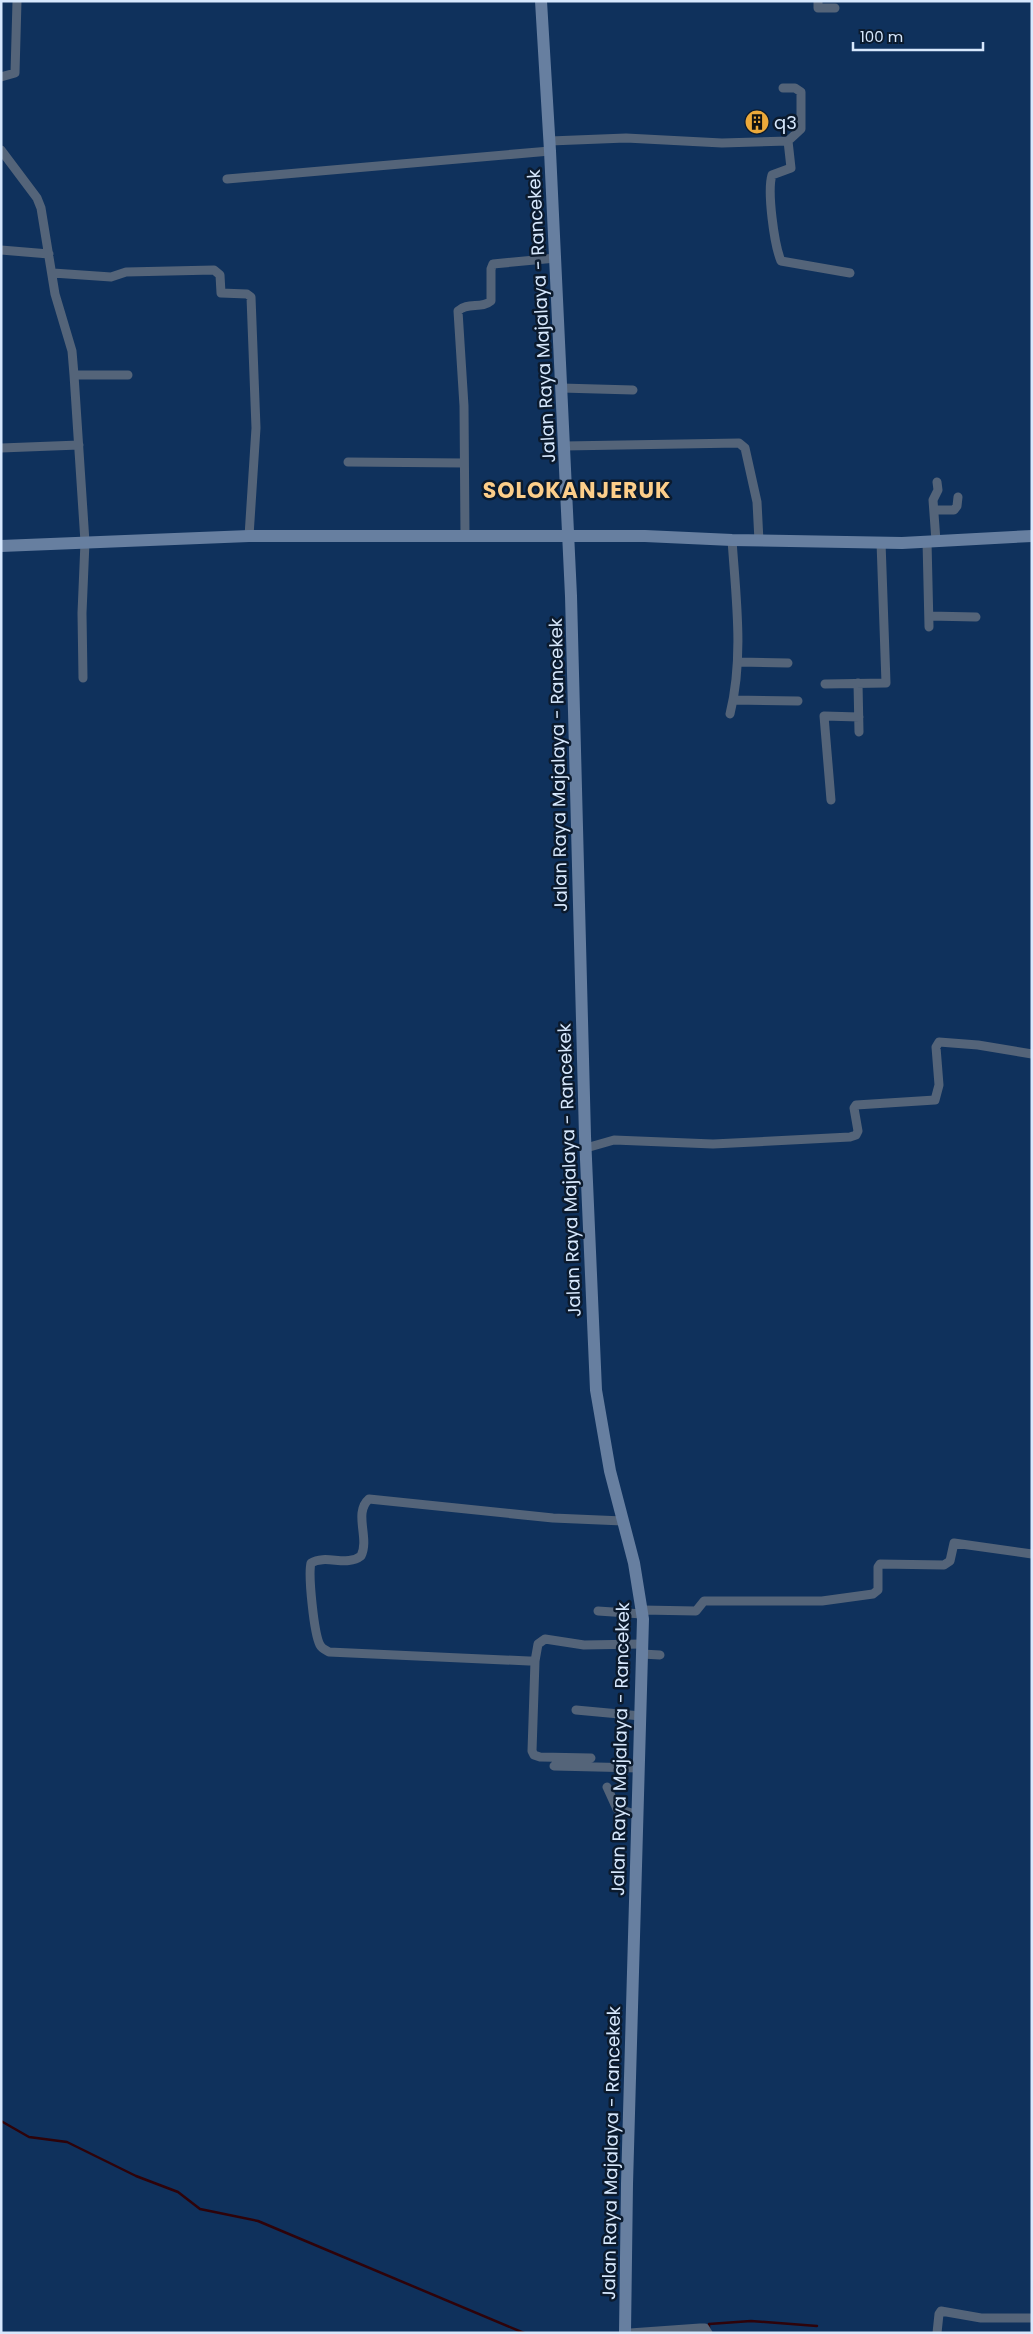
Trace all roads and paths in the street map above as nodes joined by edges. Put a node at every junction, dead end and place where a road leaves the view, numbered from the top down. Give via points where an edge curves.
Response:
1 (17, 1) edge
2 (540, 1) edge
3 (818, 1) edge
4 (835, 8) dead end
5 (1, 76) edge
6 (783, 88) dead end
7 (788, 141) junction
8 (550, 146) junction
9 (1, 150) edge
10 (227, 179) dead end
11 (1, 250) edge
12 (49, 254) junction
13 (556, 258) junction
14 (850, 273) dead end
15 (53, 274) junction
16 (128, 375) dead end
17 (74, 376) junction
18 (561, 388) junction
19 (633, 390) dead end
20 (79, 446) junction
21 (564, 446) junction
22 (1, 448) edge
23 (348, 462) dead end
24 (464, 463) junction
25 (937, 482) dead end
26 (958, 497) dead end
27 (935, 510) junction
28 (249, 536) junction
29 (465, 536) junction
30 (569, 536) junction
31 (1032, 536) edge
32 (732, 540) junction
33 (759, 541) junction
34 (931, 541) junction
35 (85, 542) junction
36 (881, 542) junction
37 (1, 546) edge
38 (929, 616) junction
39 (976, 617) dead end
40 (929, 627) dead end
41 (738, 662) junction
42 (788, 663) dead end
43 (83, 678) dead end
44 (858, 683) junction
45 (825, 684) dead end
46 (733, 700) junction
47 (798, 701) dead end
48 (730, 714) dead end
49 (859, 717) junction
50 (859, 732) dead end
51 (831, 800) dead end
52 (1032, 1054) edge
53 (586, 1148) junction
54 (623, 1521) junction
55 (1032, 1554) edge
56 (598, 1611) dead end
57 (642, 1612) junction
58 (642, 1649) junction
59 (660, 1655) dead end
60 (535, 1661) junction
61 (576, 1710) dead end
62 (641, 1716) junction
63 (592, 1758) dead end
64 (554, 1766) dead end
65 (638, 1768) junction
66 (607, 1787) dead end
67 (636, 1814) junction
68 (1032, 2318) edge
69 (625, 2333) edge
70 (630, 2333) edge
71 (708, 2333) edge
72 (937, 2333) edge

1 - 5 street via 15,74
2 - 8 main road, Jalan Raya Majalaya - Rancekek
3 - 4 street via 818,8
6 - 7 street via 795,88 801,92 801,129
7 - 8 street via 722,143 626,138
7 - 14 street via 791,168 772,175 769,189 781,261
8 - 10 street
8 - 13 main road, Jalan Raya Majalaya - Rancekek
9 - 12 street via 37,198
11 - 12 street
12 - 15 street
13 - 18 main road, Jalan Raya Majalaya - Rancekek
13 - 24 street via 493,264 491,301 487,305 458,310
15 - 17 street via 58,308 72,351
15 - 28 street via 111,277 126,272 214,270 220,275 221,293 249,295 256,428
16 - 17 street
17 - 20 street
18 - 19 street
18 - 21 main road, Jalan Raya Majalaya - Rancekek
20 - 22 street
20 - 35 street
21 - 30 main road, Jalan Raya Majalaya - Rancekek
21 - 33 street via 739,443 745,448 757,502
23 - 24 street
24 - 29 street
25 - 27 street via 938,490 933,500
26 - 27 street via 954,510
27 - 34 street
28 - 29 main road
28 - 35 main road
29 - 30 main road
30 - 32 main road
30 - 53 main road, Jalan Raya Majalaya - Rancekek
31 - 34 main road
32 - 33 main road
32 - 41 street
33 - 36 main road
34 - 36 main road
34 - 38 street
35 - 37 main road
35 - 43 street
36 - 44 street via 886,683
38 - 39 street
38 - 40 street
41 - 42 street
41 - 46 street
44 - 45 street
44 - 49 street
46 - 47 street
46 - 48 street
49 - 50 street
49 - 51 street via 824,716
52 - 53 street via 978,1044 939,1042 936,1047 939,1085 935,1100 856,1105 858,1130 850,1137 713,1144 614,1140
53 - 54 main road, Jalan Raya Majalaya - Rancekek via 596,1390 602,1432
54 - 57 main road, Jalan Raya Majalaya - Rancekek
54 - 60 street via 553,1518 374,1498 363,1506 364,1545 361,1556 354,1560 318,1560 311,1563 316,1632 319,1644 329,1652
55 - 57 street via 954,1543 950,1561 944,1566 880,1564 878,1590 873,1594 822,1601 704,1601 696,1611
56 - 57 street
57 - 58 main road, Jalan Raya Majalaya - Rancekek
58 - 59 street
58 - 60 street via 545,1639 538,1644
58 - 62 main road, Jalan Raya Majalaya - Rancekek
60 - 63 street via 534,1755
61 - 62 street
62 - 65 main road, Jalan Raya Majalaya - Rancekek
64 - 65 street
65 - 67 main road, Jalan Raya Majalaya - Rancekek
66 - 67 street via 617,1809
67 - 69 main road, Jalan Raya Majalaya - Rancekek
68 - 72 street via 980,2318 941,2311
70 - 71 street via 700,2328 705,2328

